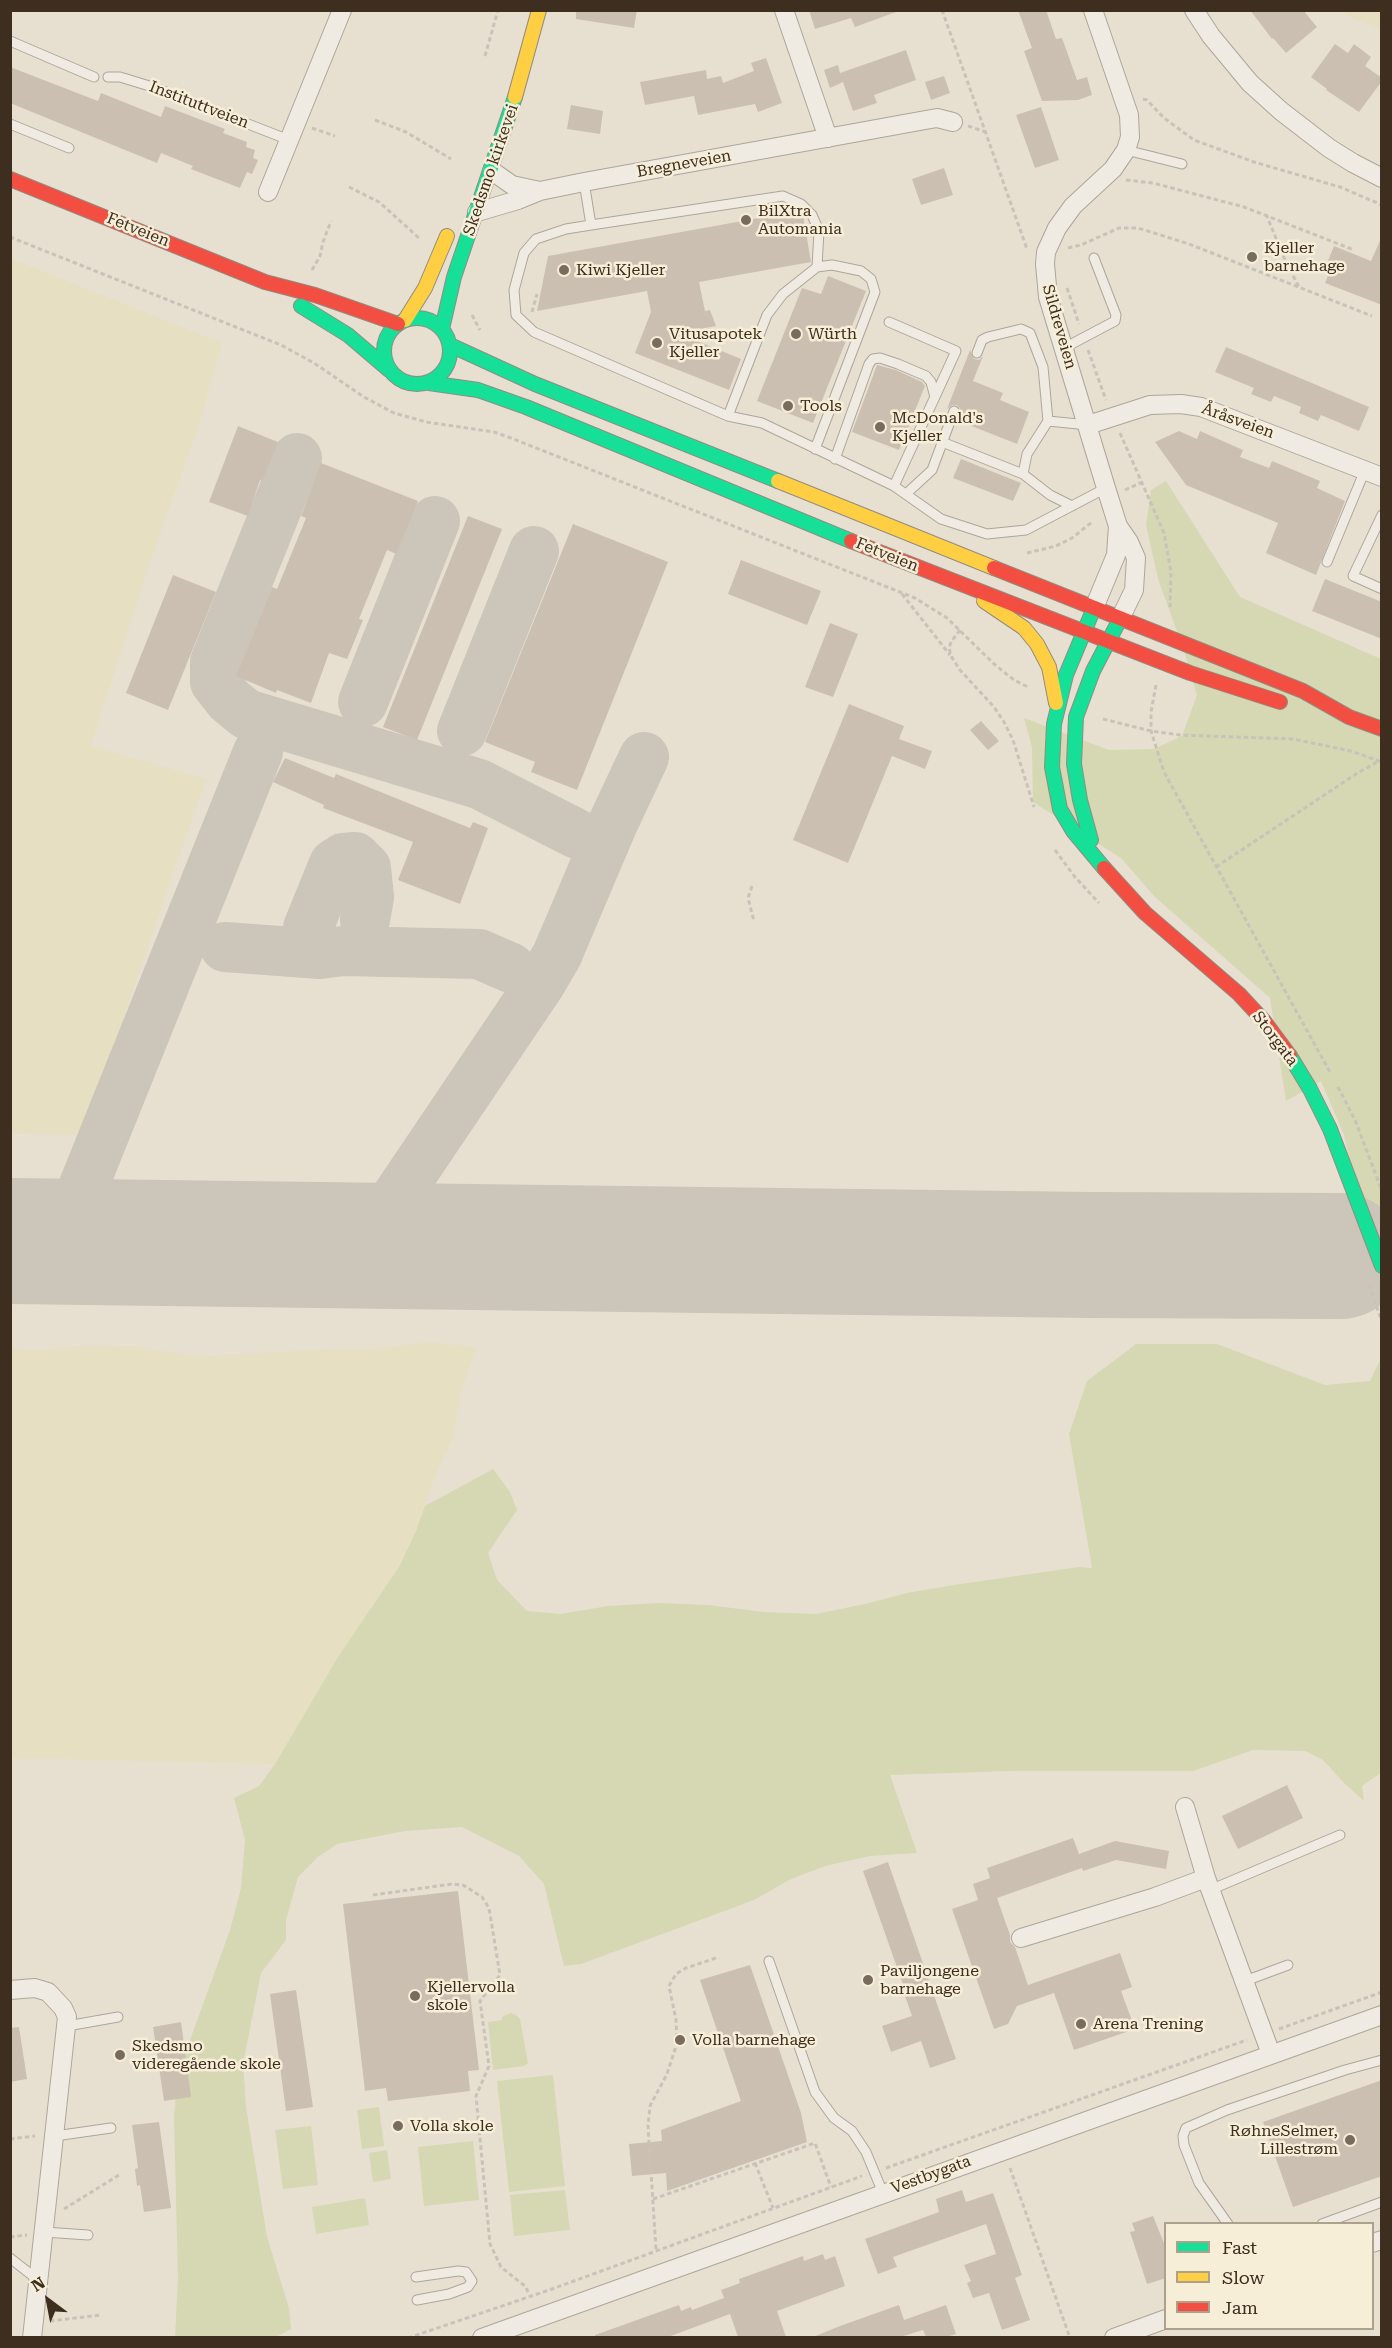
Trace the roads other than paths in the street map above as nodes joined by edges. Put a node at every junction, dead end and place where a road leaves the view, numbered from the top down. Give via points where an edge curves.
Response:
1 (342, 10) edge
2 (539, 10) edge
3 (784, 10) edge
4 (1093, 10) edge
5 (1194, 10) edge
6 (10, 41) edge
7 (94, 77) dead end
8 (108, 77) dead end
9 (954, 122) dead end
10 (10, 124) edge
11 (293, 131) junction
12 (828, 138) junction
13 (69, 148) dead end
14 (1126, 150) junction
15 (1182, 164) dead end
16 (492, 171) junction
17 (1382, 178) edge
18 (10, 179) edge
19 (584, 182) junction
20 (540, 191) junction
21 (267, 192) dead end
22 (477, 212) junction
23 (453, 218) dead end
24 (591, 225) junction
25 (1094, 258) dead end
26 (817, 267) junction
27 (265, 282) junction
28 (401, 322) junction
29 (889, 322) dead end
30 (442, 329) junction
31 (450, 345) junction
32 (1064, 348) junction
33 (977, 353) dead end
34 (389, 370) junction
35 (429, 383) junction
36 (935, 397) junction
37 (954, 411) dead end
38 (728, 416) junction
39 (1048, 421) junction
40 (1088, 425) junction
41 (942, 442) junction
42 (815, 449) junction
43 (835, 459) junction
44 (1373, 473) edge
45 (1023, 474) junction
46 (894, 486) junction
47 (1114, 490) junction
48 (906, 494) junction
49 (1072, 506) junction
50 (1382, 515) edge
51 (1118, 526) junction
52 (1327, 562) dead end
53 (956, 582) junction
54 (1382, 589) edge
55 (1094, 608) junction
56 (1120, 619) junction
57 (1084, 630) junction
58 (1108, 640) junction
59 (1289, 705) dead end
60 (1056, 708) junction
61 (1309, 710) dead end
62 (1349, 717) junction
63 (1382, 729) edge
64 (1097, 861) junction
65 (1382, 1266) edge
66 (1185, 1807) dead end
67 (1340, 1835) dead end
68 (1208, 1884) junction
69 (1021, 1938) dead end
70 (770, 1961) dead end
71 (1288, 1965) dead end
72 (1245, 1982) junction
73 (10, 1990) edge
74 (1382, 2015) edge
75 (118, 2017) dead end
76 (67, 2026) junction
77 (1271, 2055) junction
78 (1382, 2060) edge
79 (111, 2128) dead end
80 (55, 2135) junction
81 (883, 2193) junction
82 (1382, 2202) edge
83 (1227, 2222) edge
84 (1325, 2222) edge
85 (44, 2227) junction
86 (88, 2235) dead end
87 (10, 2259) edge
88 (416, 2277) dead end
89 (38, 2280) junction
90 (417, 2300) dead end
91 (1164, 2320) edge
92 (532, 2329) edge
93 (32, 2330) edge
94 (482, 2337) edge
95 (1114, 2337) edge

1 - 11 street
2 - 16 main road, Skedsmo kirkevei via 530,52
3 - 12 street
4 - 14 street via 1131,126
5 - 17 street via 1250,83 1281,111 1353,164
6 - 7 lane
8 - 11 lane, Instituttveien via 120,77
9 - 12 street, Bregneveien via 937,118
10 - 13 lane
11 - 21 street
12 - 19 street, Bregneveien
14 - 15 lane
14 - 32 street, Sildreveien via 1113,169 1064,217 1050,239 1045,264 1048,297
16 - 20 street, Bregneveien via 512,185
16 - 22 main road, Skedsmo kirkevei
18 - 27 main road, Fetveien
19 - 20 street, Bregneveien
19 - 24 lane
20 - 22 street, Bregneveien
22 - 30 main road, Skedsmo kirkevei via 452,285
23 - 28 main road, Skedsmo kirkevei via 430,279
24 - 26 lane via 783,196 801,204 812,215 819,231
24 - 38 lane via 536,239 524,253 514,290 516,315 534,332
25 - 32 lane via 1115,321
26 - 38 lane via 783,294 767,315
26 - 42 lane via 832,265 861,271 871,279 875,292
27 - 28 main road, Fetveien
27 - 34 main road, Fetveien via 348,335
28 - 30 main road via 413,318 429,320
28 - 34 main road via 384,345
29 - 36 lane via 956,351
30 - 31 main road
31 - 35 main road via 448,363
31 - 55 main road, Fetveien via 526,380
32 - 40 street, Sildreveien
33 - 39 lane via 982,340 988,337 1021,329 1030,333 1043,367
34 - 35 main road via 411,384
35 - 53 main road, Fetveien via 478,390 526,407
36 - 43 lane via 926,376 880,358 873,359
36 - 46 lane
37 - 41 lane
38 - 42 lane via 762,423
39 - 40 lane
39 - 45 lane via 1027,454
40 - 44 street, Åråsveien via 1150,405 1201,407
40 - 47 street
41 - 45 lane
41 - 48 lane via 932,470
42 - 43 lane
43 - 46 lane
44 - 52 lane
45 - 49 lane
46 - 48 lane
47 - 49 lane
47 - 51 street
48 - 49 lane via 941,519 987,534 1026,530
50 - 54 lane via 1353,576
51 - 55 street via 1116,555
51 - 56 street via 1136,558 1134,590
53 - 57 main road, Fetveien
53 - 60 main road via 1030,635 1049,667
55 - 56 main road, Fetveien
55 - 57 main road, Storgata
56 - 58 main road, Storgata
56 - 62 main road, Fetveien via 1303,690
57 - 58 main road, Fetveien
57 - 60 main road, Storgata
58 - 59 main road, Fetveien via 1222,685
58 - 64 main road, Storgata via 1082,696 1074,746 1077,784
60 - 64 main road, Storgata via 1052,767 1060,808
61 - 62 main road, Fetveien
62 - 63 main road, Fetveien
64 - 65 main road, Storgata via 1145,913 1239,994 1287,1052 1330,1129
66 - 68 street
67 - 68 lane
68 - 69 street
68 - 72 street
70 - 81 lane via 815,2092 866,2152
71 - 72 lane
72 - 77 street
73 - 76 street via 35,1988 48,1992 63,2008
74 - 77 street, Vestbygata
75 - 76 lane
76 - 80 street
77 - 81 street, Vestbygata
78 - 83 lane via 1227,2110 1186,2128 1184,2145 1199,2183
79 - 80 lane
80 - 85 street
81 - 92 street, Vestbygata
82 - 84 lane
85 - 86 lane
85 - 89 street
87 - 89 lane
88 - 90 lane via 458,2271 466,2272 472,2281 468,2287 449,2294
89 - 93 street
91 - 95 street
92 - 94 street, Vestbygata

